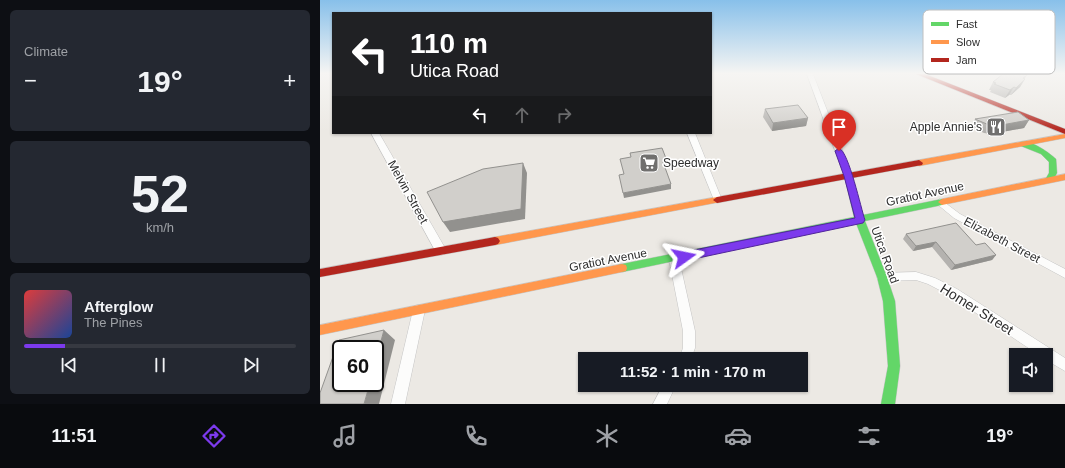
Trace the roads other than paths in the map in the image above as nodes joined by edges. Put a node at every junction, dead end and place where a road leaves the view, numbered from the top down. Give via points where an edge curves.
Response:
1 (817, 93) edge
2 (966, 93) edge
3 (1065, 132) edge
4 (377, 134) edge
5 (691, 134) edge
6 (1065, 136) edge
7 (1024, 144) junction
8 (848, 176) junction
9 (1065, 177) edge
10 (1049, 180) junction
11 (718, 200) junction
12 (940, 202) junction
13 (860, 220) junction
14 (441, 251) junction
15 (674, 259) junction
16 (320, 273) edge
17 (1065, 274) edge
18 (882, 277) junction
19 (419, 310) junction
20 (320, 330) edge
21 (688, 352) edge
22 (1065, 365) edge
23 (666, 392) edge
24 (398, 404) edge
25 (660, 404) edge
26 (888, 404) edge

1 - 8 street, Utica Road
2 - 3 main road
4 - 14 street, Melvin Street
5 - 11 street
6 - 7 main road
7 - 8 main road
7 - 10 main road via 1046,153 1055,163 1055,173
8 - 11 main road
8 - 13 main road, Utica Road
9 - 10 main road, Gratiot Avenue
10 - 12 main road, Gratiot Avenue
11 - 14 main road
12 - 13 main road, Gratiot Avenue
12 - 17 street, Elizabeth Street via 957,216
13 - 15 main road, Gratiot Avenue
13 - 18 main road, Utica Road
14 - 16 main road
15 - 19 main road, Gratiot Avenue
15 - 21 street via 689,331
18 - 22 street, Homer Street via 916,276 931,281 953,292
18 - 26 main road, Utica Road via 889,301 894,366
19 - 20 main road, Gratiot Avenue
19 - 24 street
23 - 25 street

